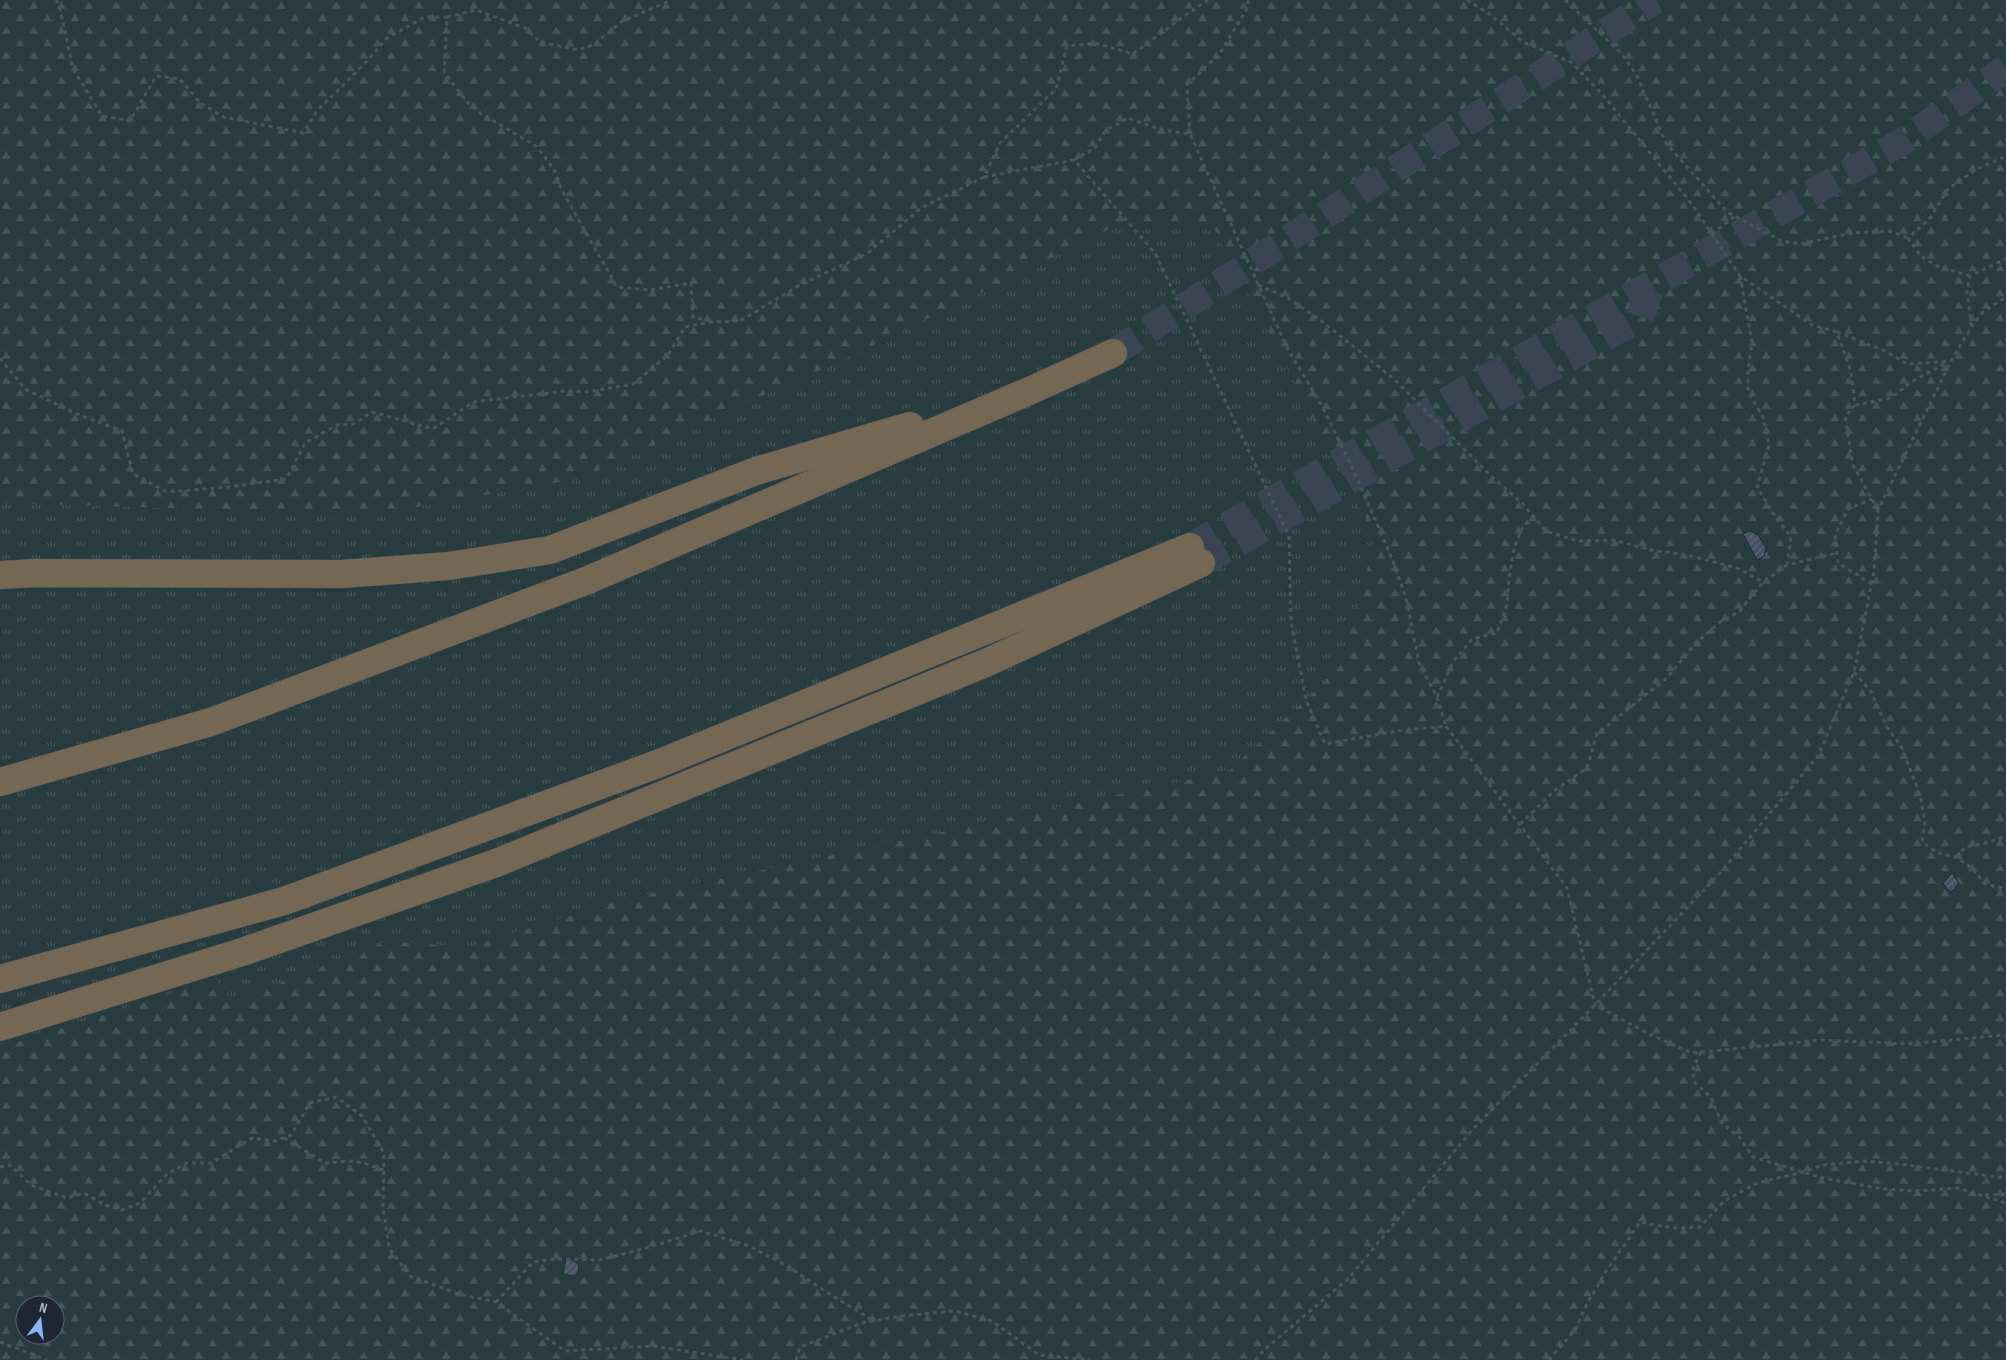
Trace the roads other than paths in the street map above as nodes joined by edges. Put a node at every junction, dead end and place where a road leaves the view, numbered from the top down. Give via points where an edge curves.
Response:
1 (1113, 353) tunnel mouth
2 (1027, 392) junction
3 (0, 576) edge
4 (0, 782) edge
5 (0, 979) edge
6 (0, 1027) edge

1 - 2 highway
2 - 3 highway via 756,471 550,550 449,566 342,574 35,572
2 - 4 highway via 579,584 211,722
5 - 6 highway via 284,901 660,763 1196,555 988,662 496,863 242,952

